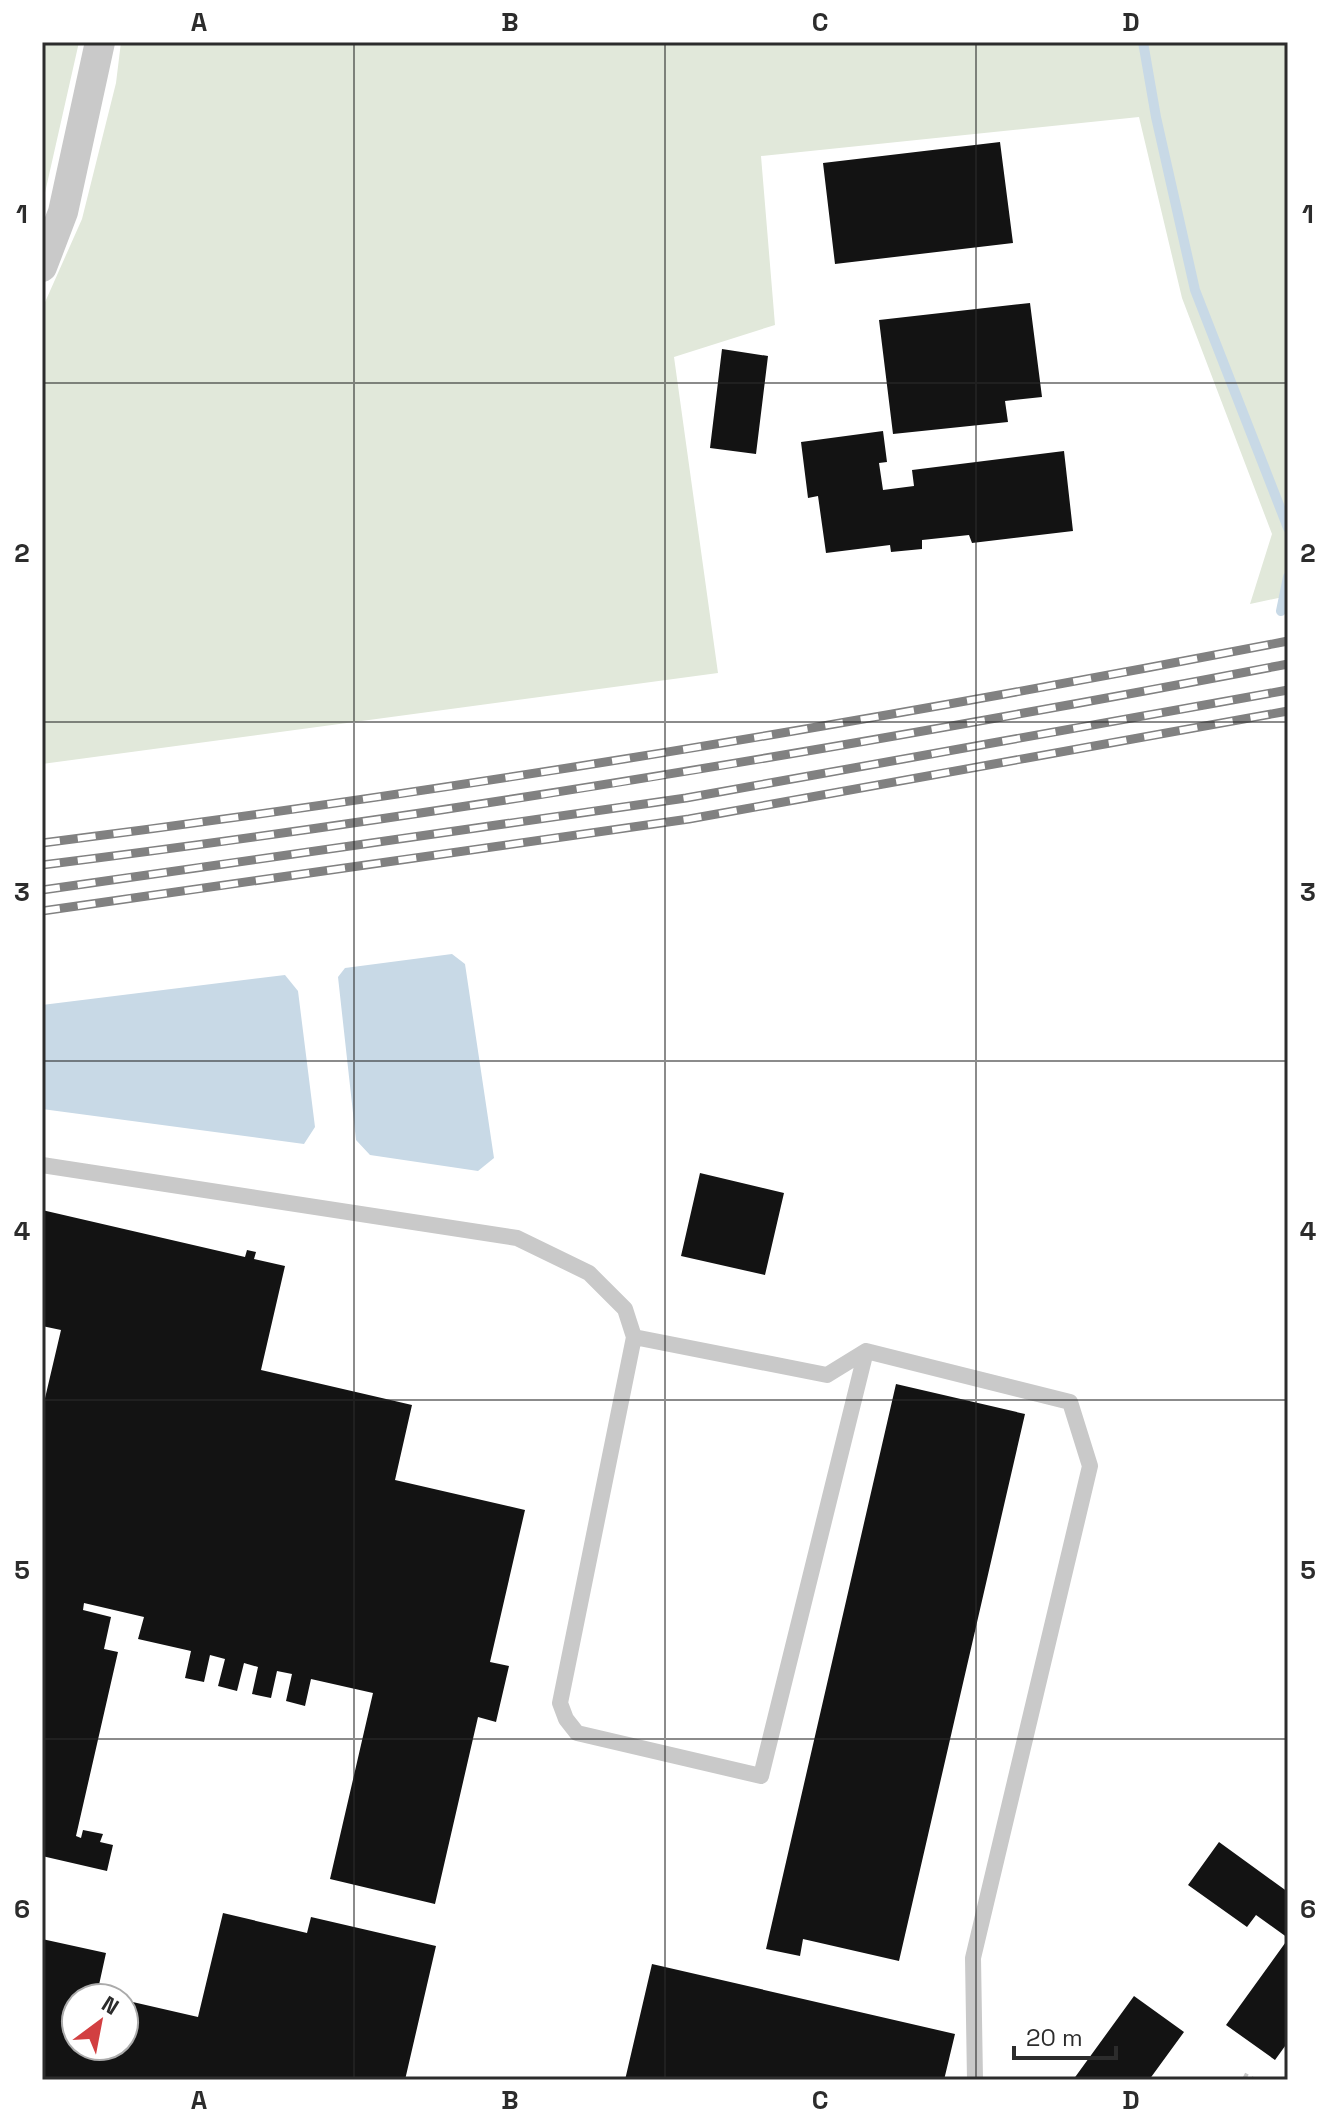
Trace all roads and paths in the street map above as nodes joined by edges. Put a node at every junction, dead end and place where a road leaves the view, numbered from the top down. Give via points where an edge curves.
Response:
1 (100, 42) edge
2 (42, 267) edge
3 (42, 1165) edge
4 (634, 1337) junction
5 (866, 1351) junction
6 (1244, 2075) dead end
7 (975, 2080) edge
8 (1254, 2080) edge

1 - 2 street via 63,212
3 - 4 lane via 517,1238 589,1273 625,1309
4 - 5 lane via 827,1375
4 - 5 lane via 560,1703 577,1733 761,1776
5 - 7 lane via 1070,1402 1090,1466 973,1958
6 - 8 path

